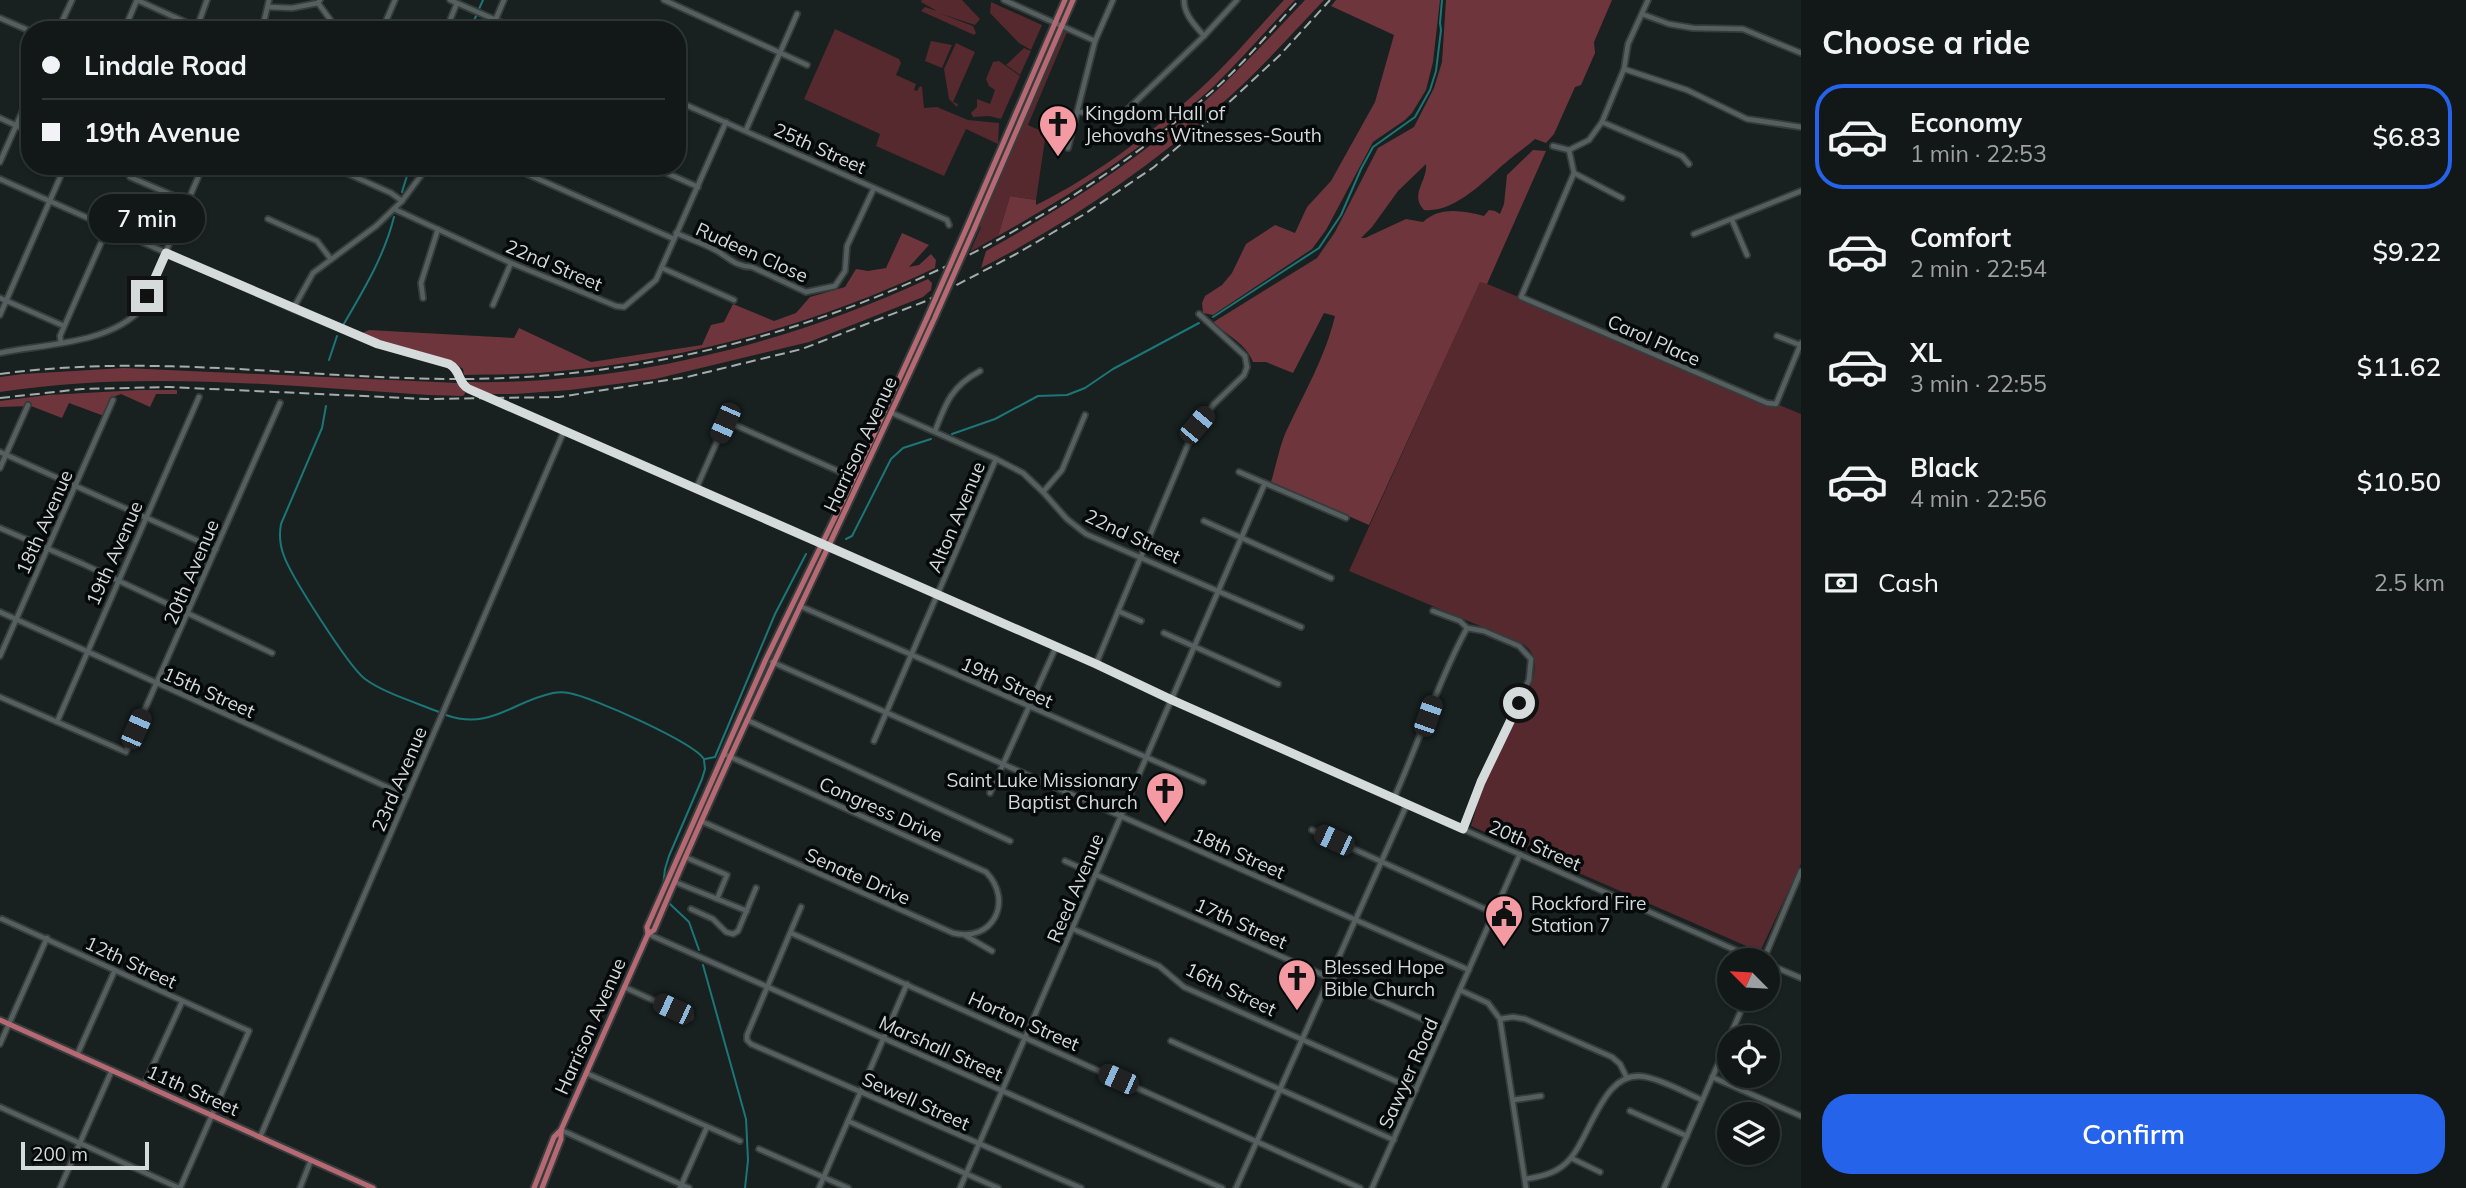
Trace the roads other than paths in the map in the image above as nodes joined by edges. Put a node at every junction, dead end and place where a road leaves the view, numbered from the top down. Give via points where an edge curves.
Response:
1 (72, 0) edge
2 (137, 0) edge
3 (207, 0) edge
4 (269, 0) edge
5 (395, 0) edge
6 (450, 0) edge
7 (504, 0) edge
8 (664, 0) edge
9 (1004, 0) edge
10 (1065, 0) edge
11 (1073, 0) edge
12 (1113, 0) edge
13 (1184, 0) edge
14 (1237, 0) edge
15 (1648, 0) edge
16 (319, 1) edge
17 (457, 3) junction
18 (268, 7) junction
19 (797, 14) dead end
20 (1642, 14) junction
21 (0, 18) edge
22 (496, 19) junction
23 (62, 21) edge
24 (128, 21) edge
25 (181, 21) edge
26 (199, 21) edge
27 (264, 21) edge
28 (331, 21) edge
29 (386, 21) edge
30 (450, 21) edge
31 (500, 21) edge
32 (1055, 22) junction
33 (1062, 26) junction
34 (21, 28) edge
35 (1205, 36) junction
36 (1095, 41) junction
37 (779, 52) junction
38 (1801, 53) edge
39 (807, 65) dead end
40 (1624, 69) junction
41 (686, 105) edge
42 (1078, 111) junction
43 (21, 114) edge
44 (0, 118) edge
45 (726, 122) junction
46 (1602, 122) junction
47 (16, 125) junction
48 (1801, 127) edge
49 (21, 128) edge
50 (746, 130) junction
51 (1553, 146) dead end
52 (1068, 148) dead end
53 (1569, 150) junction
54 (0, 162) edge
55 (1689, 164) dead end
56 (1574, 173) junction
57 (61, 175) edge
58 (131, 175) edge
59 (199, 175) edge
60 (351, 175) edge
61 (421, 175) edge
62 (530, 175) edge
63 (671, 175) edge
64 (0, 179) edge
65 (698, 187) junction
66 (874, 188) junction
67 (1801, 191) edge
68 (1622, 198) dead end
69 (50, 201) junction
70 (402, 201) junction
71 (188, 202) junction
72 (394, 209) junction
73 (268, 219) dead end
74 (1732, 220) junction
75 (949, 225) dead end
76 (108, 227) junction
77 (970, 228) junction
78 (438, 229) junction
79 (1695, 234) dead end
80 (675, 236) junction
81 (166, 253) junction
82 (1747, 254) dead end
83 (330, 258) junction
84 (511, 262) junction
85 (662, 268) junction
86 (0, 298) edge
87 (423, 298) dead end
88 (734, 300) dead end
89 (6, 301) junction
90 (493, 305) dead end
91 (293, 309) junction
92 (1199, 314) dead end
93 (0, 315) edge
94 (64, 326) junction
95 (1777, 336) dead end
96 (61, 343) junction
97 (1801, 344) edge
98 (0, 353) edge
99 (980, 370) dead end
100 (200, 397) dead end
101 (114, 400) dead end
102 (280, 403) dead end
103 (28, 405) dead end
104 (892, 413) junction
105 (1085, 415) dead end
106 (564, 431) junction
107 (934, 431) junction
108 (3, 453) edge
109 (996, 459) junction
110 (0, 468) edge
111 (1239, 472) dead end
112 (854, 478) junction
113 (1265, 483) junction
114 (75, 486) junction
115 (696, 489) junction
116 (1043, 492) junction
117 (146, 518) junction
118 (1346, 518) dead end
119 (1204, 521) dead end
120 (0, 528) edge
121 (1242, 538) junction
122 (821, 544) junction
123 (829, 548) junction
124 (216, 549) junction
125 (47, 550) junction
126 (1141, 556) junction
127 (1331, 578) dead end
128 (117, 581) junction
129 (1220, 591) junction
130 (938, 596) junction
131 (800, 606) junction
132 (0, 611) edge
133 (1118, 611) junction
134 (1433, 611) dead end
135 (188, 613) junction
136 (16, 619) junction
137 (1141, 621) dead end
138 (1301, 627) dead end
139 (1467, 628) junction
140 (1164, 633) dead end
141 (1056, 647) junction
142 (1195, 647) junction
143 (86, 652) junction
144 (272, 653) dead end
145 (911, 655) junction
146 (0, 656) edge
147 (766, 659) junction
148 (773, 662) junction
149 (1096, 664) junction
150 (157, 684) junction
151 (1278, 684) dead end
152 (0, 697) edge
153 (1172, 700) junction
154 (1028, 707) junction
155 (886, 713) junction
156 (747, 720) junction
157 (57, 722) junction
158 (874, 741) dead end
159 (727, 756) junction
160 (1147, 758) junction
161 (1004, 765) junction
162 (1203, 782) dead end
163 (990, 793) dead end
164 (407, 796) junction
165 (1394, 798) junction
166 (1407, 804) junction
167 (1121, 817) junction
168 (701, 821) junction
169 (1463, 829) junction
170 (1312, 830) dead end
171 (1010, 841) dead end
172 (1520, 854) junction
173 (685, 857) junction
174 (1065, 861) dead end
175 (1381, 863) junction
176 (1801, 871) edge
177 (1096, 874) junction
178 (675, 882) junction
179 (756, 888) dead end
180 (717, 899) junction
181 (801, 907) dead end
182 (691, 909) dead end
183 (747, 911) junction
184 (1494, 913) junction
185 (2, 919) dead end
186 (1355, 920) junction
187 (1073, 929) junction
188 (791, 933) junction
189 (648, 934) junction
190 (965, 935) junction
191 (47, 938) junction
192 (1732, 948) edge
193 (1767, 948) edge
194 (992, 951) dead end
195 (1780, 969) edge
196 (115, 970) junction
197 (1469, 970) junction
198 (1330, 977) junction
199 (1801, 978) edge
200 (908, 984) junction
201 (768, 986) junction
202 (624, 988) junction
203 (1461, 990) junction
204 (182, 1002) junction
205 (690, 1017) dead end
206 (1500, 1019) junction
207 (0, 1020) edge
208 (9, 1024) junction
209 (1443, 1028) junction
210 (1025, 1037) junction
211 (884, 1038) junction
212 (1304, 1039) junction
213 (1171, 1041) dead end
214 (0, 1044) edge
215 (77, 1055) junction
216 (1717, 1066) edge
217 (112, 1070) junction
218 (586, 1073) junction
219 (1712, 1077) junction
220 (1628, 1078) junction
221 (144, 1085) junction
222 (1416, 1090) junction
223 (1002, 1091) junction
224 (1280, 1091) junction
225 (861, 1092) junction
226 (1541, 1097) dead end
227 (1513, 1100) junction
228 (1702, 1100) junction
229 (0, 1107) edge
230 (1630, 1111) dead end
231 (211, 1115) junction
232 (1801, 1116) edge
233 (848, 1121) junction
234 (707, 1127) junction
235 (561, 1130) junction
236 (1687, 1136) junction
237 (260, 1137) junction
238 (1394, 1140) junction
239 (740, 1141) dead end
240 (1257, 1142) junction
241 (979, 1143) junction
242 (79, 1144) junction
243 (759, 1149) dead end
244 (1571, 1158) junction
245 (311, 1160) junction
246 (1600, 1172) dead end
247 (966, 1173) junction
248 (824, 1177) junction
249 (1525, 1179) junction
250 (681, 1186) edge
251 (60, 1188) edge
252 (180, 1188) edge
253 (300, 1188) edge
254 (373, 1188) edge
255 (534, 1188) edge
256 (542, 1188) edge
257 (688, 1188) edge
258 (819, 1188) edge
259 (848, 1188) edge
260 (960, 1188) edge
261 (998, 1188) edge
262 (1081, 1188) edge
263 (1222, 1188) edge
264 (1236, 1188) edge
265 (1360, 1188) edge
266 (1373, 1188) edge
267 (1526, 1188) edge
268 (1664, 1188) edge

1 - 23 street
2 - 24 street
2 - 25 street
3 - 26 street
4 - 18 street
5 - 29 street
6 - 17 street
7 - 22 street
8 - 37 street
9 - 32 street
10 - 32 main road, Harrison Avenue
11 - 33 main road, Harrison Avenue
12 - 36 street
13 - 35 street via 1191,21
14 - 35 street
15 - 20 street
16 - 18 street via 292,8
16 - 28 street
17 - 22 street
17 - 30 street
18 - 27 street
19 - 37 street
20 - 38 street via 1693,28 1743,29
20 - 40 street
21 - 34 street
22 - 31 street
32 - 33 street
32 - 77 main road, Harrison Avenue
33 - 36 street
33 - 77 main road, Harrison Avenue
35 - 42 street via 1126,111
36 - 42 street
37 - 39 street
37 - 50 street
40 - 46 street
40 - 48 street via 1687,90 1748,119
41 - 45 street, 25th Street
42 - 52 street
43 - 47 street
44 - 47 street
45 - 50 street, 25th Street
45 - 65 street, 22nd Street
46 - 53 street via 1589,140
46 - 55 street via 1682,156
47 - 49 street
47 - 54 street
50 - 66 street, 25th Street
51 - 53 street
53 - 56 street
56 - 68 street
56 - 97 street, Carol Place via 1521,297 1759,401 1776,404
57 - 69 street
58 - 71 street
59 - 71 street
60 - 70 street
61 - 70 street
62 - 80 street
63 - 65 street
64 - 69 street, 20th Street
65 - 80 street, 22nd Street
66 - 75 street, 25th Street via 947,220
66 - 80 street, Rudeen Close via 847,246 845,271 835,286 806,292
67 - 74 street
69 - 76 street, 20th Street
69 - 89 street
70 - 72 street
71 - 81 street
72 - 78 street, 22nd Street
72 - 83 street
73 - 83 street via 317,241
74 - 79 street
74 - 82 street
76 - 81 street, 20th Street
76 - 94 street
77 - 104 main road, Harrison Avenue, bridge
77 - 112 main road, Harrison Avenue, bridge
78 - 84 street, 22nd Street
78 - 87 street via 421,283
80 - 85 street, 22nd Street
81 - 91 street, 20th Street
81 - 96 street via 134,317 79,342
83 - 91 street via 313,273
84 - 85 street, 22nd Street via 624,307 656,280
84 - 90 street
85 - 88 street
86 - 89 street
89 - 93 street
89 - 94 street
91 - 106 street, 20th Street via 378,344 449,364 465,387
92 - 126 street via 1245,356 1247,367 1197,425
94 - 96 street
95 - 97 street
96 - 98 street
99 - 107 street via 962,380 951,394
100 - 117 street, 19th Avenue
101 - 114 street, 18th Avenue
102 - 124 street, 20th Avenue
103 - 108 street
104 - 107 street, 22nd Street
104 - 123 main road, Harrison Avenue
105 - 116 street via 1062,470
106 - 115 street, 20th Street
106 - 164 street, 23rd Avenue
107 - 109 street, 22nd Street
108 - 110 street
108 - 114 street
109 - 116 street, 22nd Street via 1023,473
109 - 130 street, Alton Avenue
111 - 113 street
112 - 115 street via 726,421
112 - 122 main road, Harrison Avenue
113 - 118 street
113 - 121 street, Reed Avenue
114 - 117 street
114 - 125 street, 18th Avenue
115 - 122 street, 20th Street
116 - 126 street, 22nd Street via 1086,534
117 - 124 street
117 - 128 street, 19th Avenue
119 - 121 street
120 - 125 street
121 - 127 street
121 - 129 street, Reed Avenue
122 - 123 street, 20th Street
122 - 147 main road, Harrison Avenue
123 - 130 street, 20th Street
123 - 131 main road, Harrison Avenue
124 - 135 street, 20th Avenue
125 - 128 street
125 - 136 street, 18th Avenue
126 - 129 street, 22nd Street
126 - 133 street
128 - 135 street
128 - 143 street, 19th Avenue
129 - 138 street, 22nd Street
129 - 142 street, Reed Avenue
130 - 141 street, 20th Street
130 - 145 street, Alton Avenue
131 - 145 street, 19th Street
131 - 148 main road, Harrison Avenue
132 - 136 street, 15th Street
133 - 137 street
133 - 149 street
134 - 139 street
135 - 144 street
135 - 150 street, 20th Avenue
136 - 143 street, 15th Street
136 - 146 street, 18th Avenue
139 - 165 street
139 - 169 street via 1519,646 1531,659 1529,680
140 - 142 street
141 - 149 street, 20th Street
141 - 154 street
142 - 151 street
142 - 153 street, Reed Avenue
143 - 150 street, 15th Street
143 - 157 street, 19th Avenue
145 - 154 street, 19th Street
145 - 155 street, Alton Avenue
147 - 148 street, 18th Street
147 - 159 main road, Harrison Avenue
148 - 155 street, 18th Street
148 - 156 main road, Harrison Avenue
149 - 153 street, 20th Street
150 - 157 street, 20th Avenue via 126,752
150 - 164 street, 15th Street
152 - 157 street
153 - 160 street, Reed Avenue
153 - 165 street, 20th Street
154 - 160 street, 19th Street
154 - 161 street
155 - 158 street, Alton Avenue
155 - 161 street, 18th Street
156 - 159 main road, Harrison Avenue
156 - 171 street
159 - 168 main road, Harrison Avenue
159 - 189 main road, Harrison Avenue
159 - 190 street, Congress Drive via 986,872 998,888 998,912 981,931
160 - 162 street, 19th Street
160 - 167 street, Reed Avenue
161 - 163 street
161 - 167 street, 18th Street
164 - 237 street, 23rd Avenue
165 - 166 street, 20th Street
166 - 169 street, 20th Street
166 - 175 street
167 - 177 street, Reed Avenue
167 - 186 street, 18th Street
168 - 173 main road, Harrison Avenue
168 - 190 street, Senate Drive
169 - 172 street, 20th Street
170 - 175 street
172 - 184 street, Sawyer Road
172 - 192 street, 20th Street
173 - 178 main road, Harrison Avenue
173 - 180 street via 727,875
174 - 177 street, 17th Street
175 - 184 street
175 - 186 street
176 - 193 street
177 - 187 street, Reed Avenue
177 - 198 street, 17th Street
178 - 180 street
178 - 189 main road, Harrison Avenue
179 - 183 street
180 - 183 street
181 - 188 street
182 - 183 street via 733,934
184 - 197 street, Sawyer Road
185 - 191 street, 12th Street
186 - 197 street, 18th Street
186 - 198 street
187 - 210 street, Reed Avenue
187 - 212 street, 16th Street via 1159,966 1184,987
188 - 200 street, Horton Street
188 - 201 street
189 - 201 street, Marshall Street
189 - 202 main road, Harrison Avenue
190 - 194 street, Senate Drive
191 - 196 street, 12th Street
191 - 208 street
195 - 199 street
196 - 204 street, 12th Street
196 - 215 street
197 - 203 street, Sawyer Road
198 - 209 street, 17th Street
198 - 212 street
200 - 210 street, Horton Street
200 - 211 street
201 - 211 street, Marshall Street
201 - 225 street, Sewell Street via 747,1040
202 - 205 street
202 - 218 main road, Harrison Avenue
203 - 206 street via 1488,1003
203 - 209 street, Sawyer Road
204 - 221 street
204 - 231 street, 12th Street via 249,1031
206 - 220 street via 1525,1019 1612,1057
206 - 227 street
207 - 208 main road, 11th Street
208 - 214 street
208 - 215 main road, 11th Street
209 - 222 street, Sawyer Road
210 - 223 street, Reed Avenue
210 - 240 street, Horton Street
211 - 223 street, Marshall Street
211 - 225 street
212 - 222 street, 16th Street
212 - 224 street
213 - 224 street
215 - 217 main road, 11th Street
216 - 219 street
217 - 221 main road, 11th Street
217 - 242 street
218 - 234 street
218 - 235 main road, Harrison Avenue
219 - 228 street
219 - 232 street
220 - 228 street via 1646,1077
220 - 244 street via 1610,1091
221 - 231 main road, 11th Street
222 - 238 street, Sawyer Road
223 - 241 street, Reed Avenue
223 - 263 street, Marshall Street
224 - 238 street
224 - 240 street
225 - 233 street
225 - 241 street, Sewell Street
226 - 227 street
227 - 249 street
228 - 236 street
229 - 242 street
230 - 236 street
231 - 237 main road, 11th Street
231 - 252 street
233 - 247 street
233 - 248 street
234 - 239 street
234 - 250 street
235 - 250 street
235 - 255 main road, Harrison Avenue
235 - 256 main road, Harrison Avenue
236 - 268 street
237 - 245 main road, 11th Street
238 - 266 street, Sawyer Road
240 - 264 street
240 - 265 street, Horton Street
241 - 247 street, Reed Avenue
241 - 262 street, Sewell Street
242 - 251 street
242 - 252 street
243 - 248 street
244 - 246 street
244 - 249 street via 1556,1171
245 - 253 street
245 - 254 main road, 11th Street
247 - 260 street, Reed Avenue
247 - 261 street
248 - 258 street
248 - 259 street
249 - 267 street
250 - 257 street

